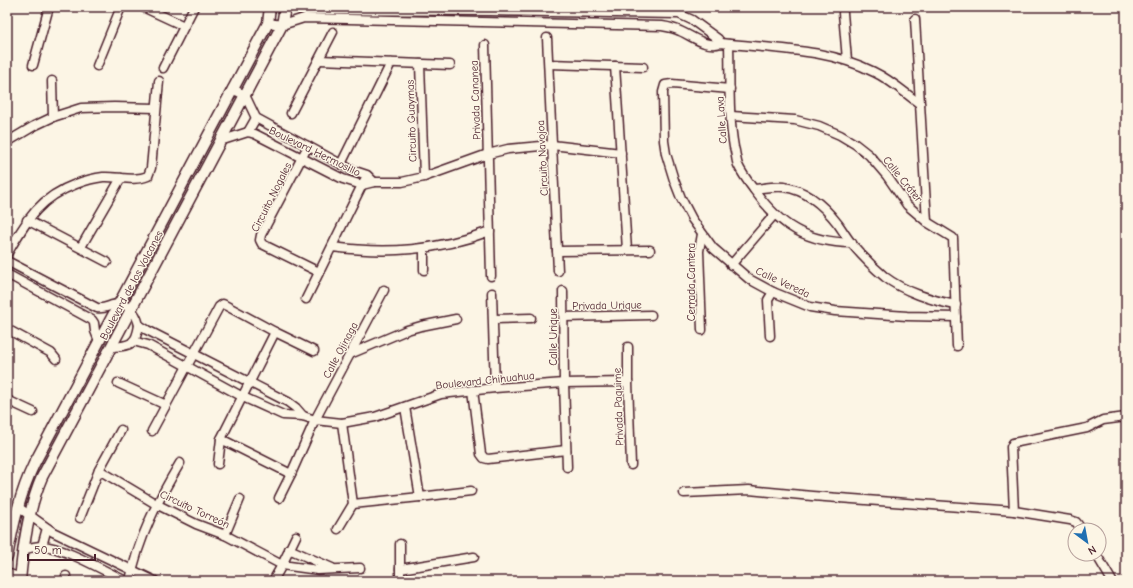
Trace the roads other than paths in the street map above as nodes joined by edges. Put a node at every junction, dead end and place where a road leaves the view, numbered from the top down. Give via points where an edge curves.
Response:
1 (49, 7) edge
2 (121, 7) edge
3 (143, 7) edge
4 (194, 7) edge
5 (270, 7) edge
6 (285, 7) edge
7 (296, 7) edge
8 (491, 11) junction
9 (662, 13) junction
10 (843, 13) dead end
11 (915, 19) dead end
12 (268, 23) junction
13 (491, 23) junction
14 (282, 25) junction
15 (184, 26) junction
16 (662, 26) junction
17 (332, 32) dead end
18 (547, 38) dead end
19 (725, 43) junction
20 (485, 45) dead end
21 (319, 60) junction
22 (847, 60) junction
23 (391, 63) junction
24 (420, 64) junction
25 (548, 64) junction
26 (33, 65) dead end
27 (450, 65) dead end
28 (97, 66) dead end
29 (615, 66) junction
30 (643, 67) dead end
31 (163, 68) dead end
32 (52, 81) dead end
33 (159, 81) dead end
34 (232, 89) junction
35 (730, 89) junction
36 (245, 95) junction
37 (920, 104) junction
38 (156, 108) junction
39 (291, 114) dead end
40 (731, 116) junction
41 (53, 117) junction
42 (256, 118) junction
43 (248, 132) junction
44 (220, 141) junction
45 (7, 142) edge
46 (552, 145) junction
47 (308, 146) junction
48 (621, 153) junction
49 (488, 154) junction
50 (302, 159) junction
51 (341, 164) junction
52 (367, 175) junction
53 (424, 177) junction
54 (121, 178) junction
55 (374, 182) junction
56 (362, 185) junction
57 (754, 189) junction
58 (774, 215) junction
59 (27, 220) junction
60 (927, 222) junction
61 (490, 231) junction
62 (702, 234) junction
63 (852, 243) junction
64 (332, 247) junction
65 (80, 248) junction
66 (424, 249) junction
67 (557, 250) junction
68 (627, 250) junction
69 (650, 250) dead end
70 (7, 254) edge
71 (7, 261) edge
72 (107, 262) dead end
73 (732, 265) junction
74 (424, 270) dead end
75 (558, 271) dead end
76 (319, 272) junction
77 (7, 274) edge
78 (491, 276) dead end
79 (384, 290) dead end
80 (563, 291) dead end
81 (773, 292) junction
82 (492, 293) dead end
83 (306, 299) dead end
84 (118, 304) junction
85 (956, 305) junction
86 (103, 309) junction
87 (131, 310) junction
88 (651, 315) dead end
89 (564, 317) junction
90 (531, 318) dead end
91 (956, 318) junction
92 (456, 319) dead end
93 (494, 319) junction
94 (94, 323) junction
95 (139, 325) junction
96 (7, 329) edge
97 (702, 330) dead end
98 (275, 332) junction
99 (770, 336) dead end
100 (100, 341) junction
101 (133, 341) junction
102 (957, 346) dead end
103 (112, 347) junction
104 (628, 347) dead end
105 (314, 351) dead end
106 (193, 354) junction
107 (350, 354) junction
108 (56, 359) dead end
109 (186, 367) junction
110 (628, 382) junction
111 (118, 383) dead end
112 (564, 383) junction
113 (250, 384) junction
114 (495, 388) junction
115 (473, 390) junction
116 (243, 397) junction
117 (7, 400) edge
118 (166, 405) junction
119 (405, 407) junction
120 (33, 412) dead end
121 (303, 416) junction
122 (1126, 417) edge
123 (315, 420) junction
124 (342, 423) junction
125 (121, 430) dead end
126 (152, 431) dead end
127 (221, 439) junction
128 (566, 450) junction
129 (180, 462) dead end
130 (218, 464) dead end
131 (631, 465) dead end
132 (567, 467) dead end
133 (99, 470) junction
134 (292, 474) junction
135 (471, 491) dead end
136 (684, 493) dead end
137 (420, 497) junction
138 (279, 498) dead end
139 (240, 499) dead end
140 (156, 504) junction
141 (353, 504) junction
142 (18, 507) junction
143 (1014, 511) junction
144 (30, 514) junction
145 (80, 518) dead end
146 (1076, 522) edge
147 (47, 528) junction
148 (338, 529) dead end
149 (225, 535) junction
150 (296, 536) dead end
151 (400, 544) dead end
152 (42, 546) junction
153 (289, 549) junction
154 (23, 550) junction
155 (7, 557) edge
156 (474, 557) dead end
157 (1101, 562) edge
158 (282, 566) junction
159 (332, 568) junction
160 (360, 568) dead end
161 (400, 569) junction
162 (132, 570) junction
163 (7, 574) edge
164 (20, 580) edge
165 (126, 581) edge
166 (130, 581) edge
167 (155, 581) edge
168 (273, 581) edge
169 (400, 581) edge
170 (1112, 581) edge

1 - 26 street
2 - 28 street
3 - 15 street
4 - 15 street
5 - 12 street, Boulevard de los Volcanes
6 - 14 street, Boulevard de los Volcanes
7 - 8 street via 306,10
8 - 9 street
8 - 13 street
9 - 16 street
9 - 19 street via 679,14 692,20
10 - 22 street
11 - 37 street
12 - 14 street
12 - 34 street, Boulevard de los Volcanes
13 - 14 street via 304,18
13 - 16 street
14 - 36 street, Boulevard de los Volcanes
15 - 31 street
16 - 19 street via 680,31 706,44
17 - 21 street
18 - 25 street, Circuito Navojoa
19 - 22 street via 808,51
19 - 35 street, Calle Lava
20 - 49 street, Privada Cananea
21 - 23 street, Circuito Guaymas
21 - 39 street
22 - 37 street via 889,80
23 - 24 street, Circuito Guaymas
23 - 51 street
24 - 27 street, Circuito Guaymas
24 - 53 street, Circuito Guaymas
25 - 29 street
25 - 46 street, Circuito Navojoa
29 - 30 street
29 - 48 street
32 - 41 street
33 - 38 street
34 - 36 street
34 - 84 street, Boulevard de los Volcanes
35 - 40 street, Calle Lava
35 - 62 street, Calle Vereda via 672,84 665,86 663,92 666,154 681,198
36 - 42 street
36 - 44 street, Boulevard de los Volcanes
37 - 60 street
38 - 41 street via 81,108
38 - 54 street via 151,168 148,176
40 - 57 street, Calle Lava via 738,164
40 - 60 street, Calle Cráter via 795,120 840,135 869,155 907,205
41 - 45 street
42 - 43 street
42 - 47 street, Boulevard Hermosillo
43 - 44 street
43 - 50 street, Boulevard Hermosillo
44 - 87 street, Boulevard de los Volcanes
46 - 48 street, Boulevard Hermosillo
46 - 49 street, Boulevard Hermosillo via 508,149
46 - 67 street, Circuito Navojoa
47 - 50 street, Circuito Nogales
47 - 51 street, Boulevard Hermosillo
48 - 68 street
49 - 53 street, Boulevard Hermosillo
49 - 61 street, Privada Cananea
50 - 56 street, Boulevard Hermosillo via 343,179
50 - 76 street, Circuito Nogales via 260,240 262,244
51 - 52 street, Boulevard Hermosillo
52 - 55 street, Boulevard Hermosillo
52 - 56 street
53 - 55 street, Boulevard Hermosillo via 402,182
54 - 59 street via 102,177 71,186 43,202
54 - 65 street
55 - 56 street, Boulevard Hermosillo
56 - 64 street
57 - 58 street, Calle Lava
57 - 63 street via 785,187 800,191 826,209
58 - 63 street, Calle Lava via 800,233 815,239 833,243
58 - 73 street
59 - 65 street
59 - 70 street
60 - 85 street, Calle Cráter via 953,238
61 - 66 street via 472,238
61 - 78 street, Privada Cananea
62 - 73 street, Calle Vereda
62 - 97 street, Cerrada Cantera via 699,251
63 - 85 street via 886,278 911,291
64 - 66 street via 361,250
64 - 76 street
65 - 72 street
66 - 74 street
67 - 68 street
67 - 75 street, Circuito Navojoa
68 - 69 street
71 - 86 street
73 - 81 street, Calle Vereda via 749,279
76 - 83 street
77 - 94 street
79 - 107 street, Calle Ojinaga
80 - 89 street, Calle Urique
81 - 91 street, Calle Vereda via 810,307 835,311
81 - 99 street via 768,300
82 - 93 street
84 - 86 street
84 - 87 street
84 - 100 street, Boulevard de los Volcanes
85 - 91 street, Calle Cráter
86 - 94 street
87 - 95 street via 137,316
87 - 103 street, Boulevard de los Volcanes
88 - 89 street, Privada Urique
89 - 112 street, Calle Urique
90 - 93 street
91 - 102 street, Calle Cráter
92 - 107 street via 407,330
93 - 114 street
94 - 100 street via 94,331
95 - 101 street via 138,334
95 - 106 street, Boulevard Chihuahua
96 - 108 street via 51,353
98 - 105 street
98 - 106 street via 223,304
98 - 113 street
100 - 142 street, Boulevard de los Volcanes via 26,480
101 - 103 street via 126,346
101 - 109 street, Boulevard Chihuahua via 148,345
103 - 144 street, Boulevard de los Volcanes via 42,477
104 - 110 street, Privada Paquime
106 - 109 street
106 - 113 street, Boulevard Chihuahua
107 - 123 street, Calle Ojinaga
109 - 116 street, Boulevard Chihuahua
109 - 118 street
110 - 112 street, Boulevard Chihuahua
110 - 131 street, Privada Paquime
111 - 118 street
112 - 114 street, Boulevard Chihuahua
112 - 128 street, Calle Urique
113 - 116 street
113 - 121 street, Boulevard Chihuahua via 288,402
114 - 115 street, Boulevard Chihuahua
115 - 119 street, Boulevard Chihuahua via 441,394
115 - 128 street via 481,454 484,458
116 - 121 street, Boulevard Chihuahua via 283,415
116 - 127 street
117 - 120 street
118 - 126 street
119 - 124 street, Boulevard Chihuahua
119 - 137 street
121 - 123 street, Boulevard Chihuahua
122 - 143 street via 1103,420 1087,428 1013,443
123 - 124 street, Boulevard Chihuahua
123 - 134 street, Calle Ojinaga
124 - 141 street
125 - 133 street
127 - 130 street
127 - 134 street
128 - 132 street, Calle Urique
129 - 140 street
133 - 140 street, Circuito Torreón
133 - 145 street
134 - 138 street, Calle Ojinaga
135 - 137 street
136 - 143 street via 749,490
137 - 141 street
139 - 149 street
140 - 149 street, Circuito Torreón
140 - 162 street
141 - 148 street
142 - 144 street
142 - 155 street, Boulevard de los Volcanes
143 - 146 street
144 - 147 street
144 - 154 street, Boulevard de los Volcanes
147 - 152 street
147 - 162 street
149 - 158 street, Circuito Torreón
150 - 153 street
151 - 161 street
152 - 154 street
152 - 165 street via 65,552
153 - 158 street
153 - 159 street
154 - 164 street, Boulevard de los Volcanes
156 - 161 street
157 - 170 street
158 - 159 street via 318,570
158 - 168 street
159 - 160 street
161 - 169 street
162 - 166 street
162 - 167 street
163 - 164 street

